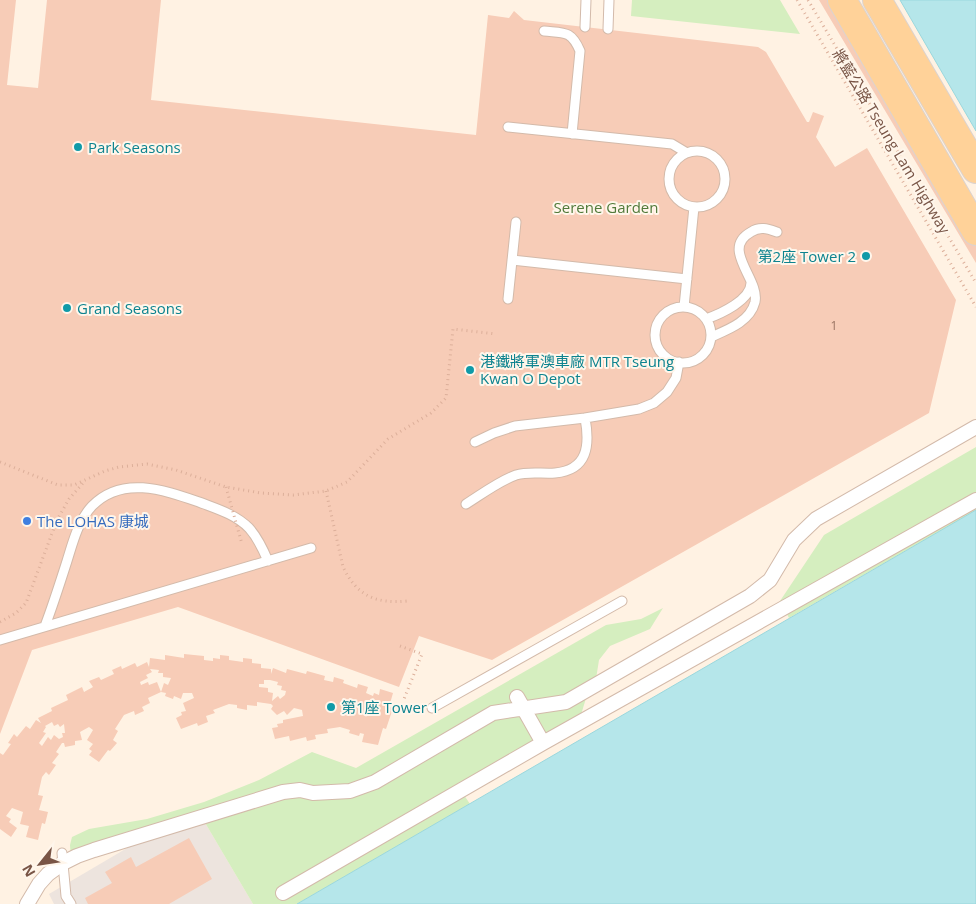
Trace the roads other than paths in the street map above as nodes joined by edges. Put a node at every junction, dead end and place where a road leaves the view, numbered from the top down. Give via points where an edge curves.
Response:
1 (586, 0) edge
2 (609, 0) edge
3 (842, 0) edge
4 (878, 0) edge
5 (585, 27) dead end
6 (608, 29) dead end
7 (544, 31) dead end
8 (508, 127) dead end
9 (572, 134) junction
10 (687, 153) junction
11 (976, 169) edge
12 (694, 207) junction
13 (516, 222) dead end
14 (976, 231) edge
15 (777, 232) dead end
16 (512, 260) junction
17 (750, 278) junction
18 (687, 279) junction
19 (508, 298) dead end
20 (684, 307) junction
21 (706, 319) junction
22 (710, 337) junction
23 (679, 362) junction
24 (585, 418) junction
25 (976, 427) edge
26 (475, 442) dead end
27 (976, 500) edge
28 (466, 504) dead end
29 (311, 548) dead end
30 (268, 561) junction
31 (622, 601) dead end
32 (45, 626) junction
33 (0, 640) edge
34 (520, 703) junction
35 (432, 708) dead end
36 (543, 743) junction
37 (62, 858) junction
38 (283, 892) dead end
39 (27, 904) edge
40 (70, 904) edge

1 - 5 lane
2 - 6 lane
3 - 14 main road, 將藍公路 Tseung Lam Highway
4 - 11 main road
7 - 9 lane via 564,33 575,39 580,51
8 - 9 lane
9 - 10 lane via 672,144
10 - 12 lane via 673,164 669,182 677,199
10 - 12 lane via 705,152 713,156 720,163 725,180 723,189 712,203
12 - 18 lane
13 - 16 lane
15 - 17 lane via 758,228 742,239 739,258
16 - 18 lane
16 - 19 lane
17 - 21 lane via 750,293 745,298
17 - 22 lane via 755,289 751,312 743,321
18 - 20 lane
20 - 21 lane via 692,308
20 - 23 lane via 666,312 656,328 655,337 663,354
21 - 22 lane
22 - 23 lane via 704,353 697,359
23 - 24 lane via 676,378 667,392 654,402 639,409
24 - 26 lane via 515,426
24 - 28 lane via 588,445 577,464 556,473 515,476
25 - 34 street via 826,513 801,532 776,573 750,596 566,702
27 - 36 street
29 - 30 lane
30 - 32 lane
30 - 32 lane via 253,534 230,514 158,489 124,489 93,505 80,524
31 - 35 lane
32 - 33 lane
34 - 36 street
34 - 37 street via 493,714 362,787 350,791 283,792
36 - 38 street
37 - 39 street via 39,884
37 - 40 lane via 66,896

